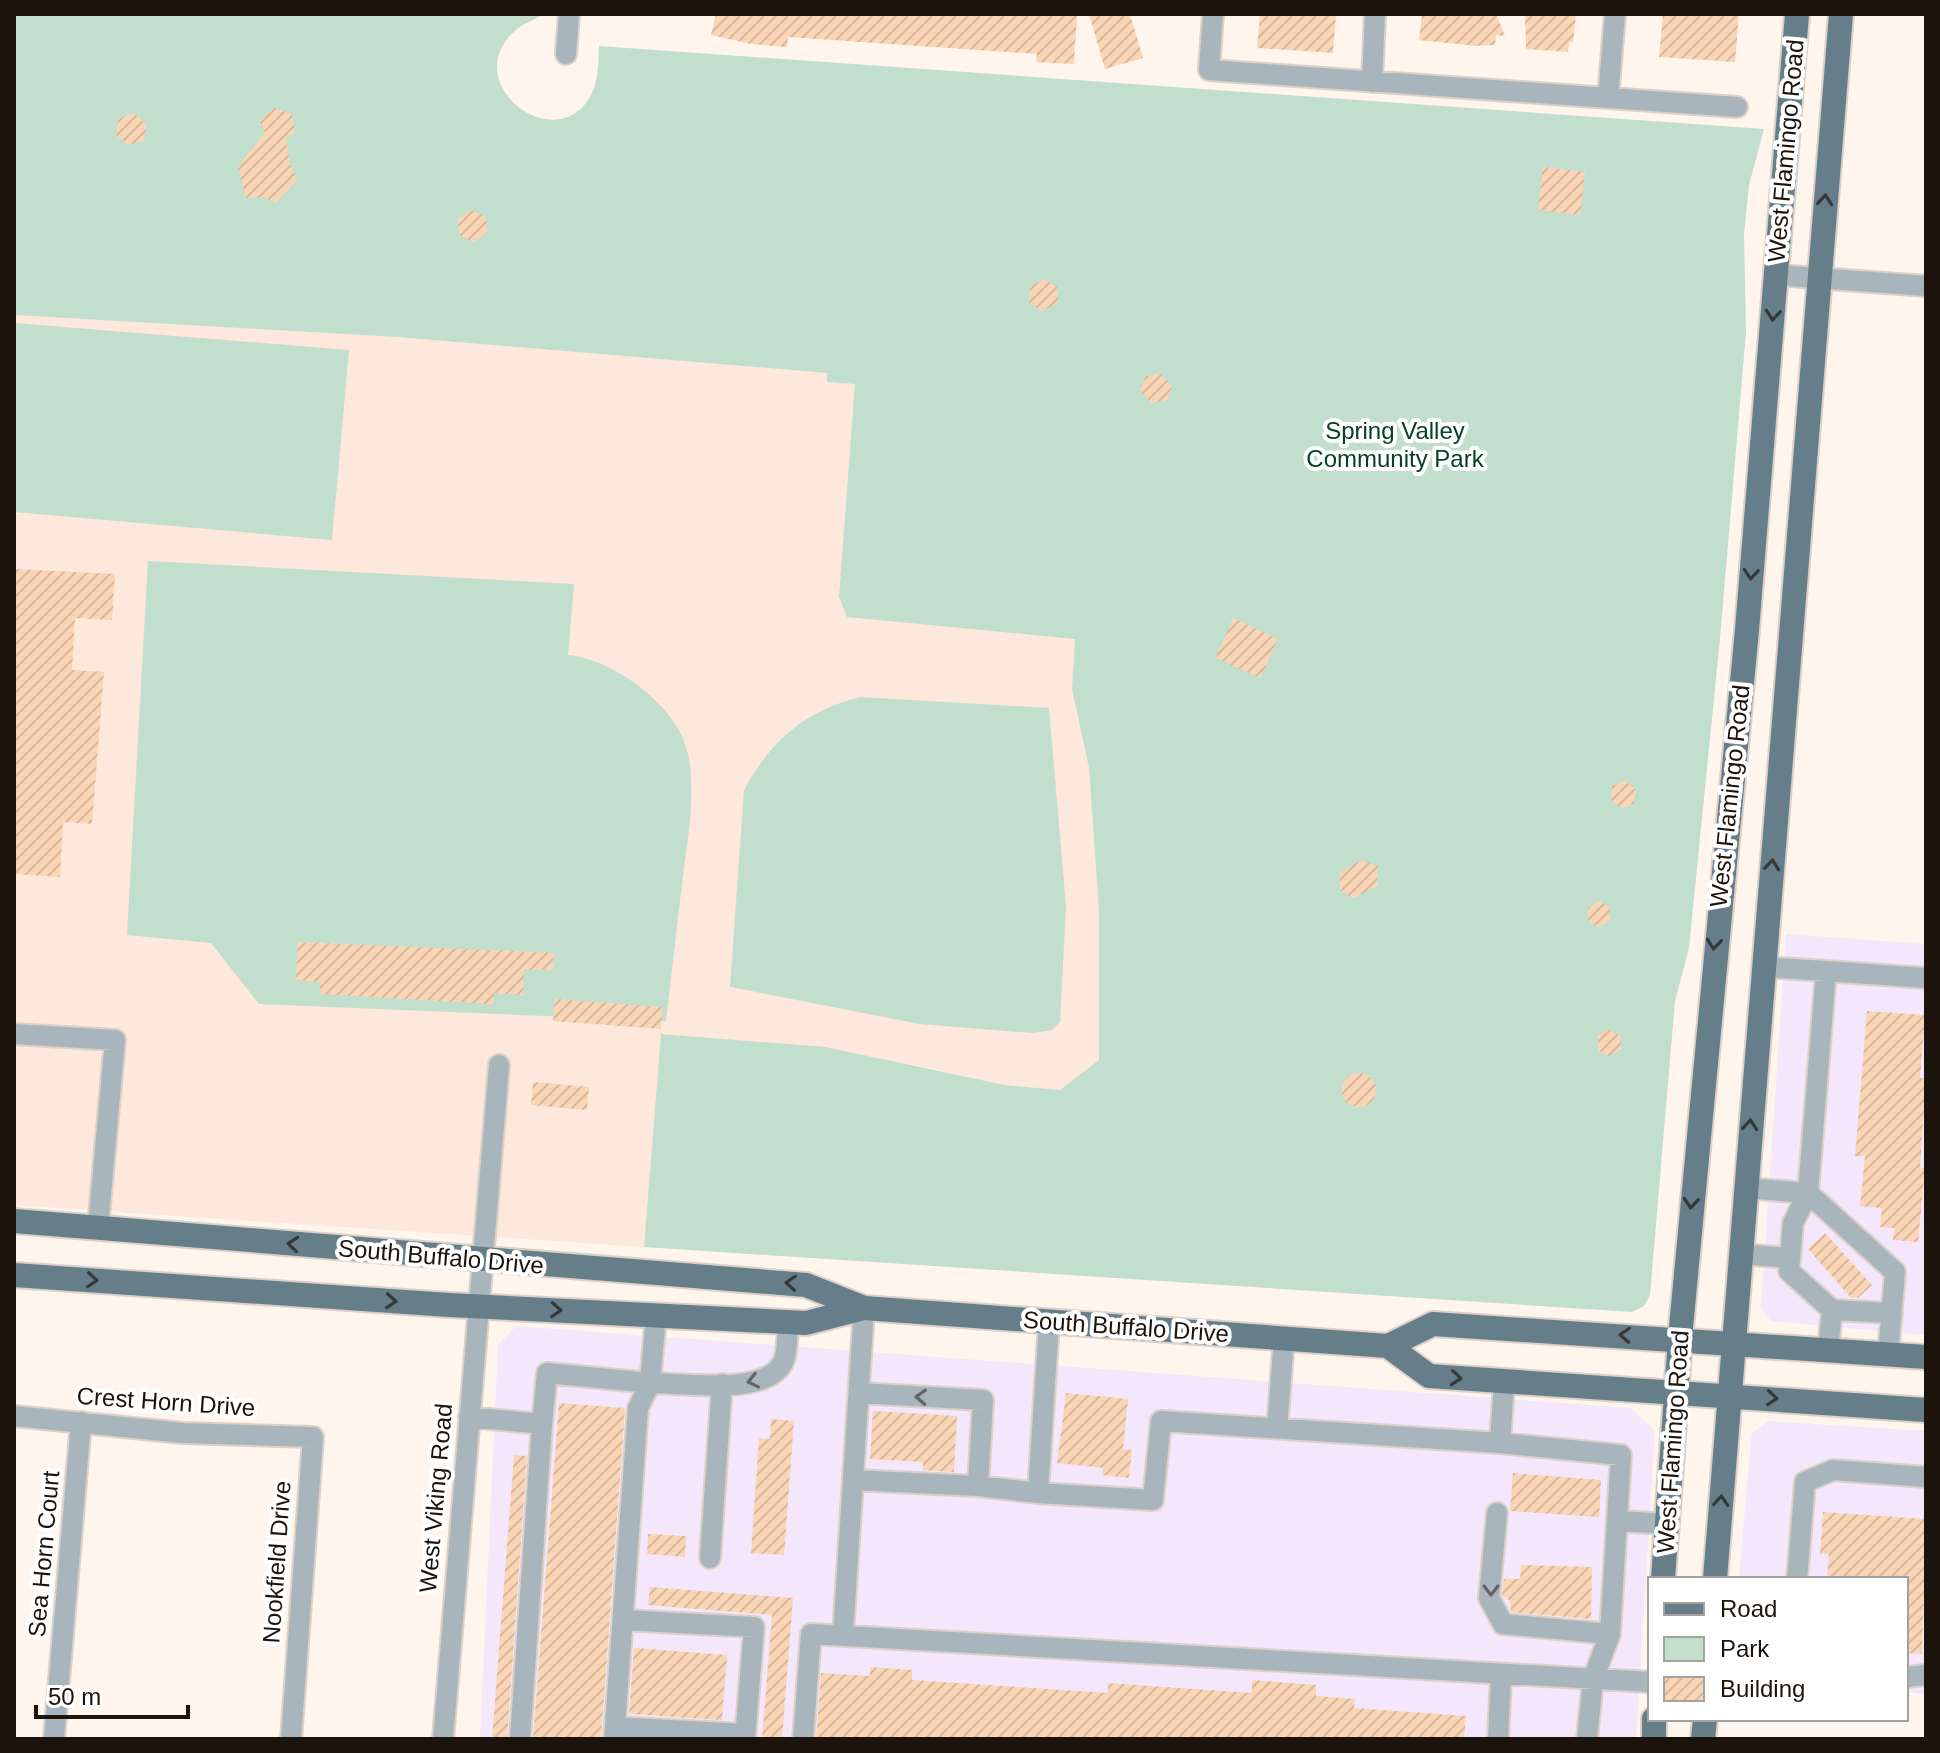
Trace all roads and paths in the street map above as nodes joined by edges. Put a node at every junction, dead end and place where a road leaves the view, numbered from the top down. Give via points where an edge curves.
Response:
1 (569, 14) edge
2 (1213, 14) edge
3 (1375, 14) edge
4 (1615, 14) edge
5 (1797, 14) edge
6 (1841, 14) edge
7 (566, 54) dead end
8 (1372, 82) junction
9 (1608, 98) junction
10 (1737, 107) dead end
11 (1776, 275) junction
12 (1819, 278) junction
13 (1926, 286) edge
14 (1764, 967) junction
15 (1826, 971) junction
16 (1926, 978) edge
17 (14, 1034) edge
18 (499, 1065) dead end
19 (1745, 1188) junction
20 (1808, 1193) junction
21 (14, 1221) edge
22 (98, 1227) junction
23 (1740, 1254) junction
24 (1790, 1258) junction
25 (482, 1261) junction
26 (14, 1275) edge
27 (478, 1306) junction
28 (864, 1308) junction
29 (1832, 1310) junction
30 (1892, 1313) junction
31 (656, 1316) junction
32 (788, 1322) junction
33 (1049, 1322) junction
34 (1680, 1338) junction
35 (1284, 1339) junction
36 (1733, 1342) junction
37 (1388, 1346) junction
38 (1828, 1350) junction
39 (1888, 1354) junction
40 (1926, 1357) edge
41 (1504, 1382) junction
42 (650, 1383) junction
43 (722, 1384) junction
44 (1676, 1391) junction
45 (859, 1393) junction
46 (1729, 1395) junction
47 (1926, 1410) edge
48 (14, 1416) edge
49 (469, 1417) junction
50 (81, 1422) junction
51 (542, 1424) junction
52 (1277, 1428) junction
53 (313, 1437) joint
54 (1500, 1443) junction
55 (1926, 1477) edge
56 (853, 1480) junction
57 (978, 1486) junction
58 (1038, 1493) junction
59 (1497, 1513) dead end
60 (1618, 1521) junction
61 (1667, 1524) junction
62 (710, 1558) dead end
63 (1663, 1577) edge
64 (1715, 1577) edge
65 (1797, 1577) edge
66 (623, 1620) junction
67 (1610, 1634) junction
68 (843, 1635) junction
69 (1501, 1676) junction
70 (1593, 1679) junction
71 (1648, 1682) edge
72 (615, 1733) edge
73 (745, 1737) edge
74 (54, 1739) edge
75 (291, 1739) edge
76 (443, 1739) edge
77 (520, 1739) edge
78 (803, 1739) edge
79 (1498, 1739) edge
80 (1587, 1739) edge

1 - 7 street
2 - 8 street via 1209,70
3 - 8 street
4 - 9 street
5 - 11 main road, West Flamingo Road
12 -> 6 main road, West Flamingo Road
8 - 9 street
9 - 10 street
11 - 12 street
11 -> 34 main road, West Flamingo Road
12 - 13 street
14 -> 12 main road, West Flamingo Road
14 - 15 street
19 -> 14 main road, West Flamingo Road
15 - 16 street
15 - 20 street
17 - 22 street via 115,1040
18 - 25 street, West Viking Road
19 - 20 street
19 - 23 main road, West Flamingo Road
20 - 24 street via 1793,1223
20 - 30 street via 1895,1272
21 - 22 main road, South Buffalo Drive
25 -> 22 main road, South Buffalo Drive
23 - 24 street
23 - 36 main road, West Flamingo Road
24 - 29 street via 1789,1271
25 - 27 street, West Viking Road
28 -> 25 main road, South Buffalo Drive via 806,1285
26 -> 27 main road, South Buffalo Drive
27 -> 31 main road, South Buffalo Drive
27 - 49 street, West Viking Road
28 - 32 main road, South Buffalo Drive via 806,1323
28 - 33 main road, South Buffalo Drive
28 - 45 street
29 - 30 street
29 - 38 street
30 - 39 street
31 - 32 main road, South Buffalo Drive
31 - 42 street
32 -> 43 street via 784,1361 772,1375 754,1385
33 - 35 main road, South Buffalo Drive
33 - 58 street
34 - 36 main road, South Buffalo Drive
34 -> 37 main road, South Buffalo Drive via 1433,1324
34 - 44 main road, West Flamingo Road
35 - 37 main road, South Buffalo Drive
35 - 52 street
36 - 38 main road, South Buffalo Drive
36 - 46 main road, West Flamingo Road
37 -> 41 main road via 1429,1376
38 - 39 main road, South Buffalo Drive
39 - 40 main road, South Buffalo Drive
41 - 44 main road
41 - 54 street
42 - 43 street
42 - 51 street via 547,1373
42 - 66 street via 638,1408
43 - 62 street
44 - 46 main road
44 - 61 main road, West Flamingo Road
45 - 56 street
57 -> 45 street via 983,1400
46 -> 47 main road
64 -> 46 main road, West Flamingo Road
48 - 50 street, Crest Horn Drive
49 - 51 street
49 - 76 street, West Viking Road
50 - 53 street, Crest Horn Drive via 183,1433
50 - 74 street, Sea Horn Court
51 - 77 street
52 - 54 street
52 - 58 street via 1161,1421 1153,1500
53 - 75 street, Nookfield Drive
54 - 60 street via 1621,1455
55 - 65 street via 1833,1470 1805,1482
56 - 57 street
56 - 68 street
57 - 58 street
59 -> 67 street via 1489,1598 1503,1624
60 - 61 street
60 - 67 street
61 - 63 main road, West Flamingo Road
66 - 72 street
66 - 73 street via 754,1627
67 - 70 street
68 - 69 street
68 - 78 street via 811,1634
69 - 70 street
69 - 79 street
70 - 71 street
70 - 80 street
72 - 73 street

